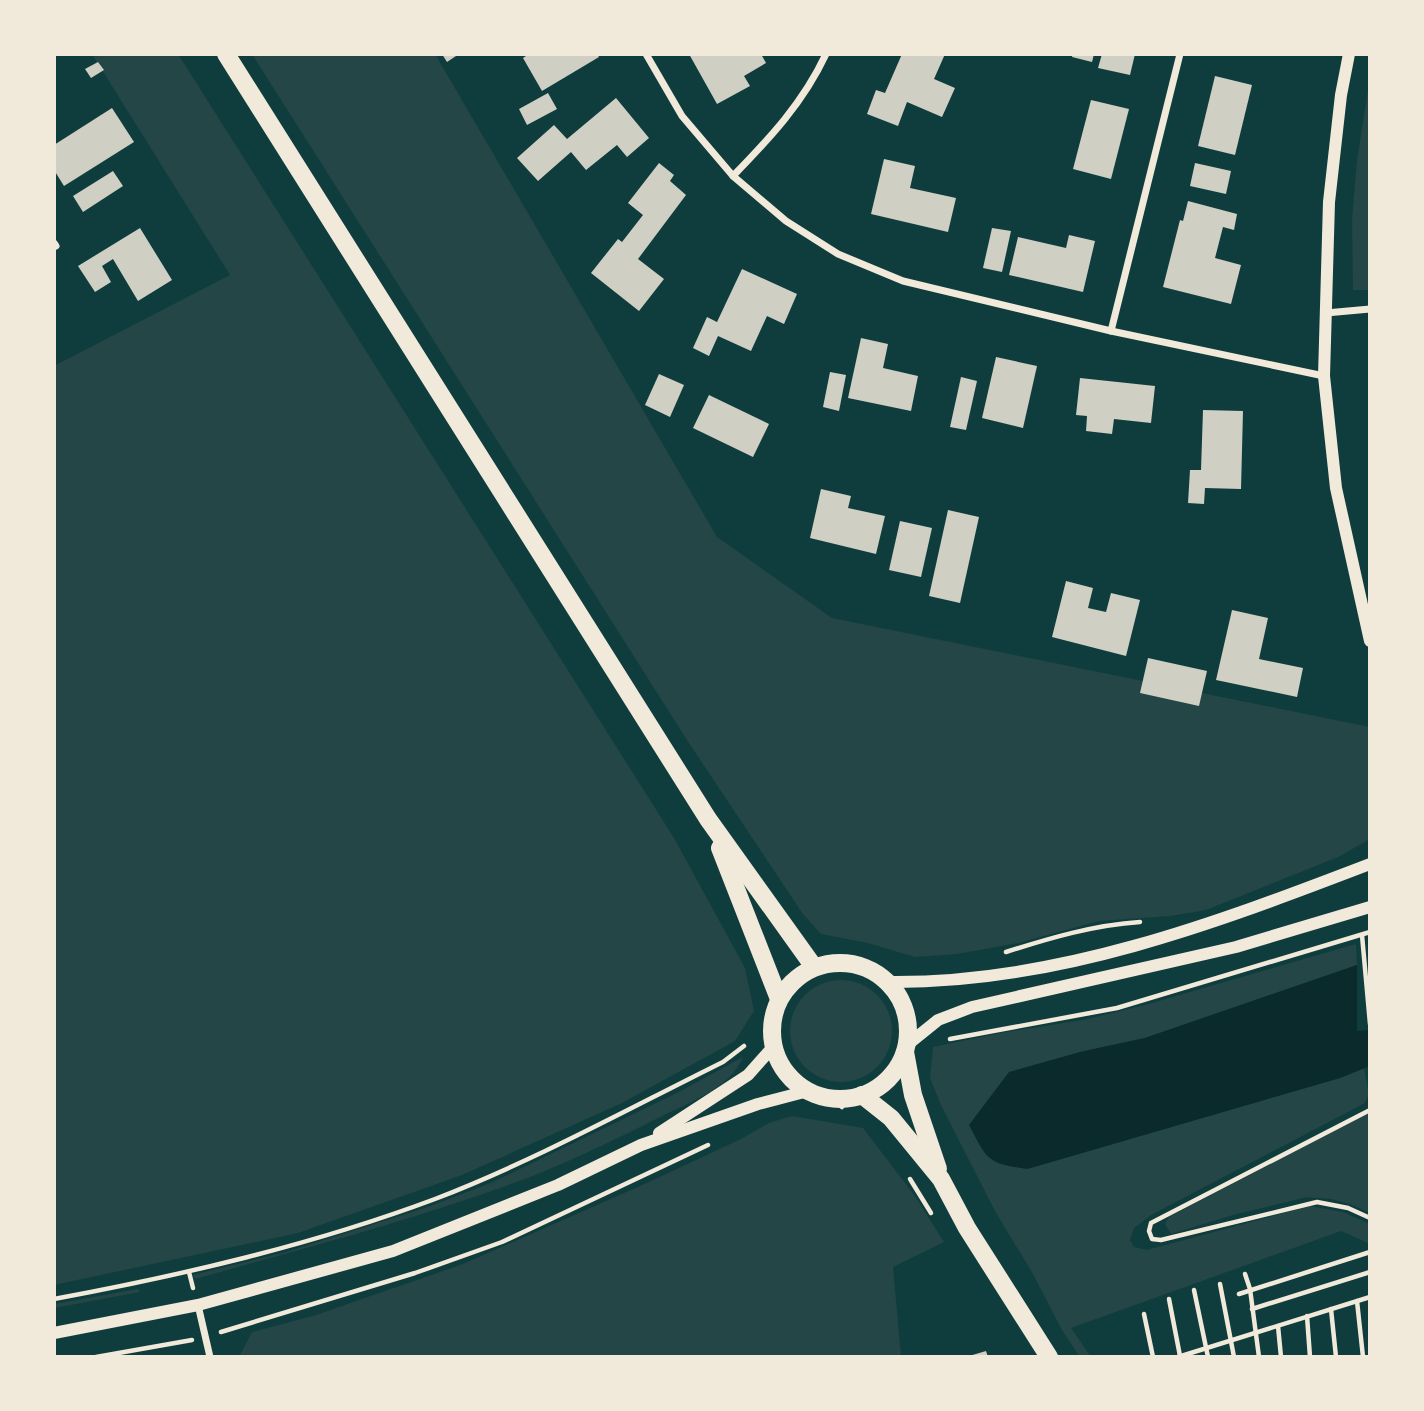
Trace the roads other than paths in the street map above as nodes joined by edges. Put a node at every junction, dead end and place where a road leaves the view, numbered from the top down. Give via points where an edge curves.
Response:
1 (226, 54) edge
2 (646, 54) edge
3 (826, 54) edge
4 (1180, 54) edge
5 (1349, 54) edge
6 (733, 176) junction
7 (1370, 309) edge
8 (1326, 313) junction
9 (1111, 331) junction
10 (1324, 376) junction
11 (1370, 641) edge
12 (708, 819) junction
13 (1370, 864) edge
14 (1370, 907) edge
15 (814, 967) junction
16 (888, 982) junction
17 (779, 999) junction
18 (773, 1047) junction
19 (906, 1049) junction
20 (808, 1091) junction
21 (862, 1095) junction
22 (641, 1145) junction
23 (941, 1179) junction
24 (198, 1305) junction
25 (54, 1333) edge
26 (209, 1357) edge
27 (1049, 1357) edge

1 - 12 main road
2 - 6 street via 682,116
3 - 6 street via 780,128
4 - 9 street
5 - 8 street via 1329,202
6 - 9 street via 786,221 838,254 902,281
7 - 8 street
8 - 10 street
9 - 10 street
10 - 11 street via 1336,488
12 - 15 main road
12 - 17 main road
13 - 16 street via 1266,904 1095,956 992,977
14 - 19 street via 1236,947 972,1007 938,1020
15 - 16 main road via 851,963 869,968
15 - 17 main road via 800,975
16 - 19 main road via 906,1011
17 - 18 main road via 771,1023
18 - 20 main road via 792,1080
18 - 22 street via 748,1075
19 - 21 main road via 893,1074
19 - 23 main road via 913,1095
20 - 21 main road via 832,1098
20 - 22 street
21 - 23 main road via 891,1118
22 - 24 street via 546,1190 393,1251
23 - 27 main road
24 - 25 street
24 - 26 street

